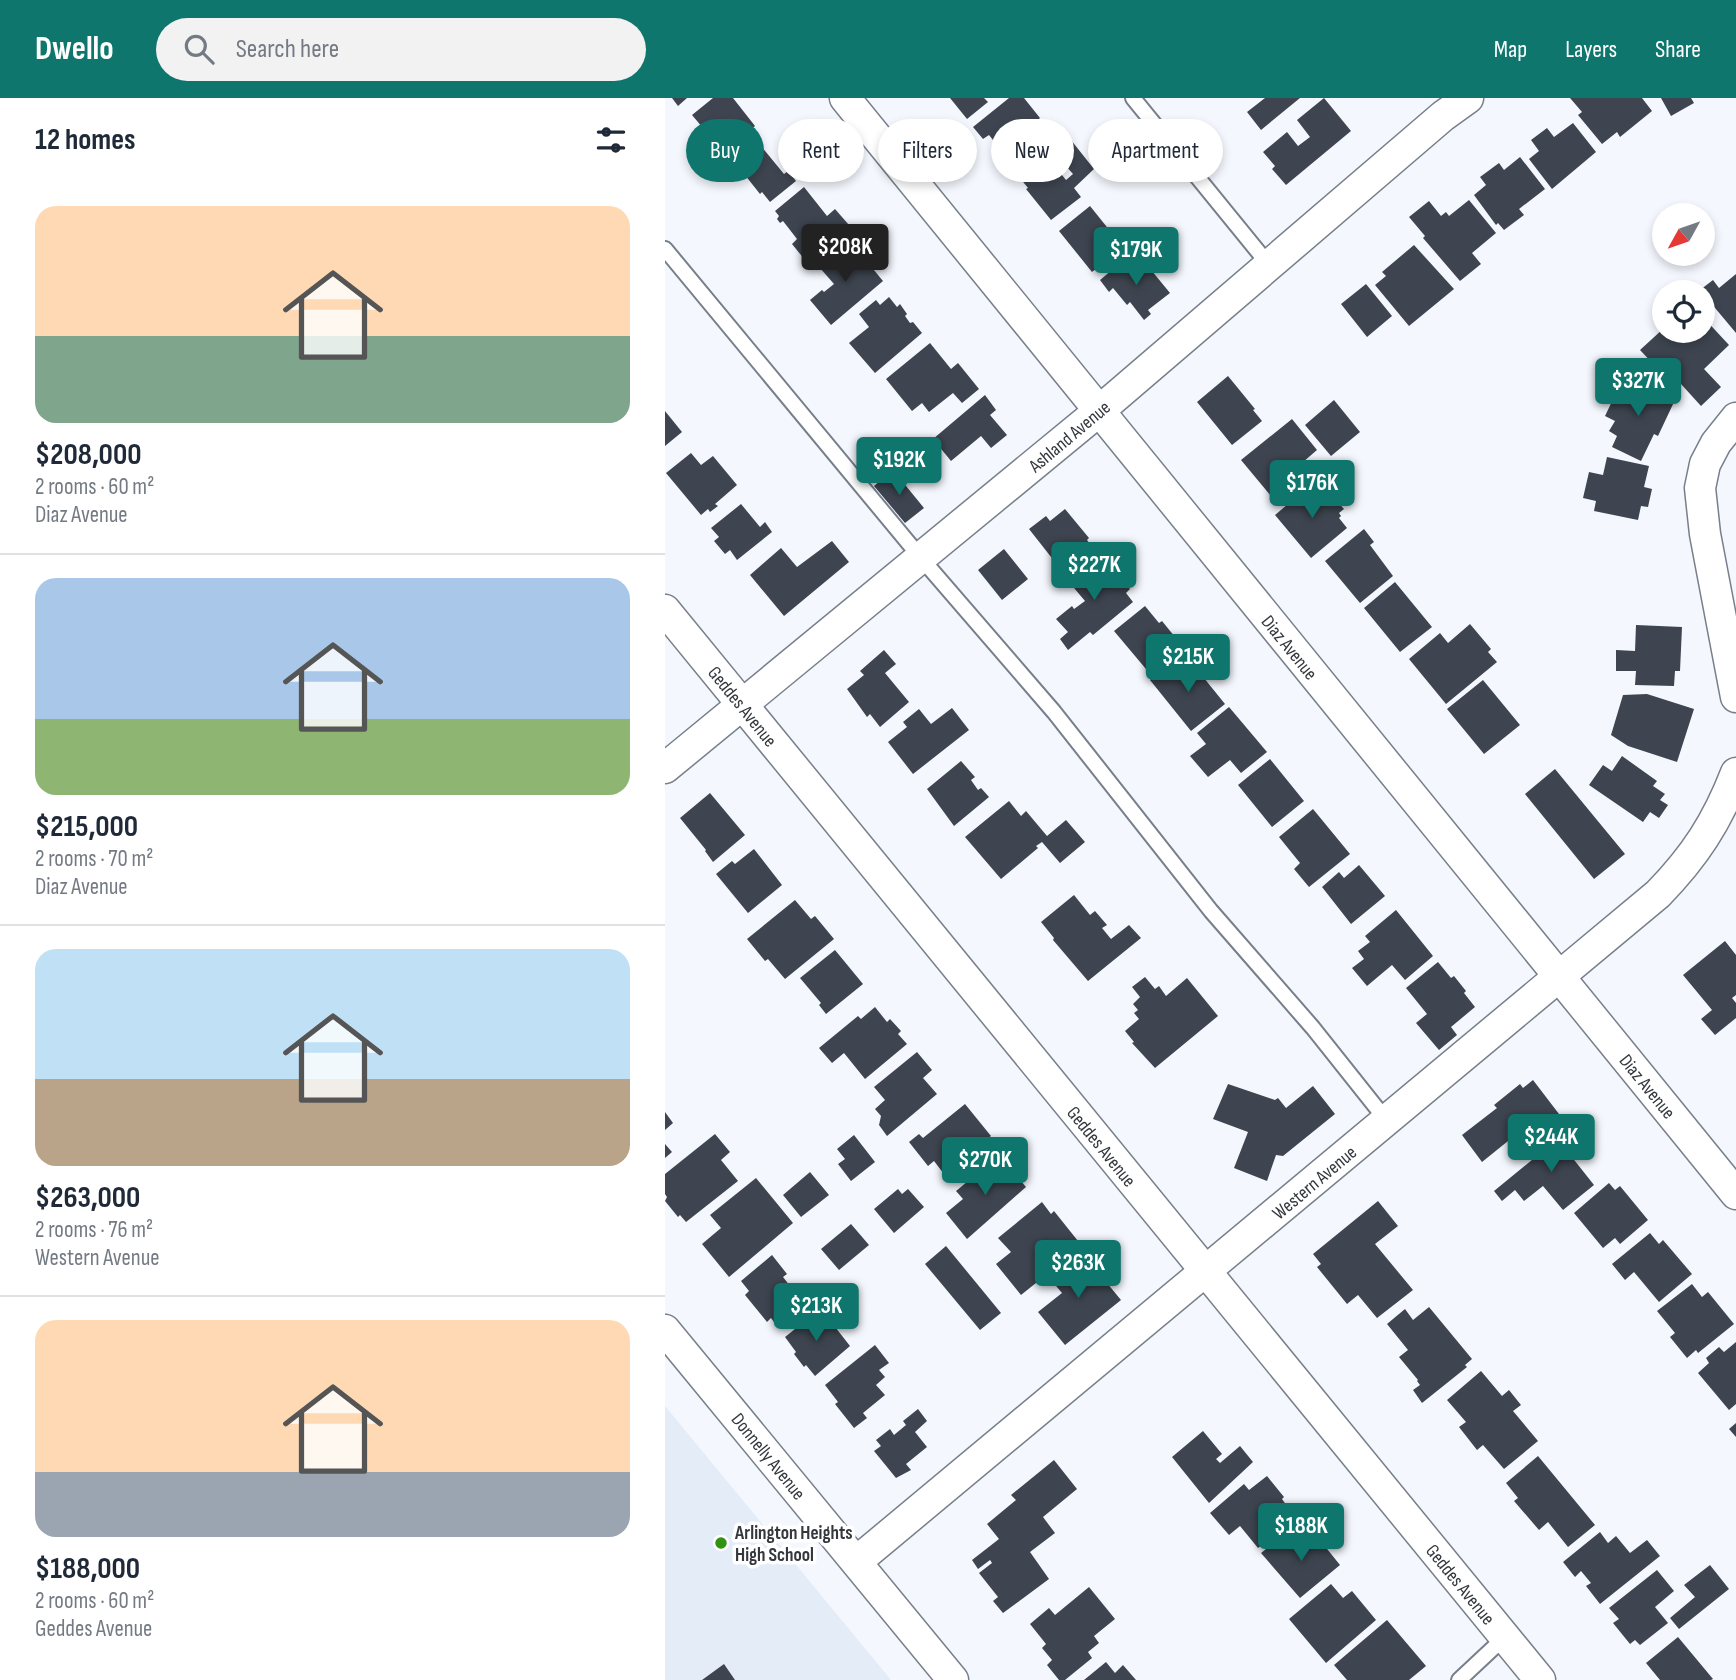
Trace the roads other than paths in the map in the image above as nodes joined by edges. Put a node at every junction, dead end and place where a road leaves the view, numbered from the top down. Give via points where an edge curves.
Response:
1 (845, 98) edge
2 (1133, 98) edge
3 (1468, 98) edge
4 (1436, 107) edge
5 (665, 249) edge
6 (1269, 265) junction
7 (1099, 411) junction
8 (1736, 418) edge
9 (921, 558) junction
10 (665, 610) edge
11 (1735, 682) edge
12 (742, 705) junction
13 (665, 768) edge
14 (1736, 773) edge
15 (1559, 978) junction
16 (1387, 1121) junction
17 (1736, 1195) edge
18 (1205, 1273) junction
19 (665, 1330) edge
20 (856, 1562) junction
21 (1504, 1637) junction
22 (953, 1680) edge
23 (1459, 1680) edge
24 (1540, 1680) edge

1 - 7 street, Diaz Avenue
2 - 6 lane
3 - 4 street, Ashland Avenue
4 - 6 street, Ashland Avenue
5 - 9 lane
6 - 7 street, Ashland Avenue
7 - 9 street, Ashland Avenue
7 - 15 street, Diaz Avenue
8 - 11 street via 1705,464 1700,488
9 - 12 street, Ashland Avenue
9 - 16 lane via 1054,712 1211,911
10 - 12 street, Geddes Avenue
12 - 13 street, Ashland Avenue
12 - 18 street, Geddes Avenue
14 - 15 street, Western Avenue via 1708,835 1686,865
15 - 16 street, Western Avenue
15 - 17 street, Diaz Avenue
16 - 18 street, Western Avenue
18 - 20 street, Western Avenue
18 - 21 street, Geddes Avenue
19 - 20 street, Donnelly Avenue
20 - 22 street, Donnelly Avenue
21 - 23 lane
21 - 24 street, Geddes Avenue

